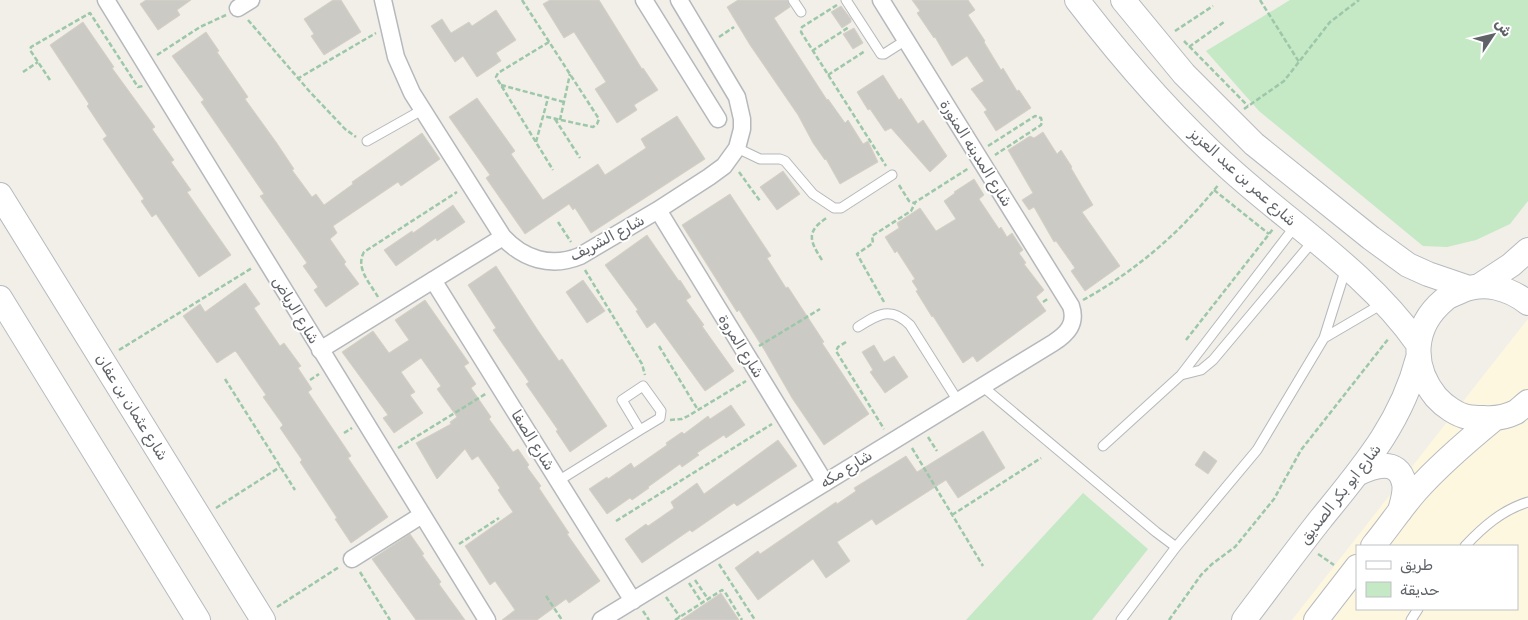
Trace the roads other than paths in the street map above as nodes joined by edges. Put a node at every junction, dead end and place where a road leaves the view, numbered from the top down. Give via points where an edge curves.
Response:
1 (106, 0) edge
2 (383, 0) edge
3 (644, 0) edge
4 (679, 0) edge
5 (793, 0) edge
6 (881, 0) edge
7 (1077, 0) edge
8 (1123, 0) edge
9 (842, 2) edge
10 (801, 12) dead end
11 (906, 40) junction
12 (422, 110) junction
13 (718, 119) dead end
14 (367, 141) road end
15 (733, 153) junction
16 (892, 175) road end
17 (0, 194) edge
18 (658, 210) junction
19 (1290, 219) junction
20 (503, 237) junction
21 (1371, 238) junction
22 (1314, 240) junction
23 (1528, 250) edge
24 (1346, 266) junction
25 (433, 280) junction
26 (1474, 287) junction
27 (0, 298) edge
28 (1386, 302) junction
29 (1528, 303) edge
30 (1071, 306) joint
31 (858, 327) dead end
32 (1324, 338) junction
33 (320, 350) junction
34 (1418, 351) junction
35 (1181, 375) junction
36 (982, 386) junction
37 (958, 401) junction
38 (1516, 413) edge
39 (640, 430) junction
40 (1103, 446) dead end
41 (1357, 474) junction
42 (558, 481) junction
43 (825, 482) junction
44 (1528, 502) edge
45 (1400, 513) junction
46 (422, 514) junction
47 (1374, 545) edge
48 (1466, 545) edge
49 (1176, 547) junction
50 (352, 559) road end
51 (1353, 572) edge
52 (632, 601) junction
53 (263, 619) edge
54 (198, 620) edge
55 (487, 620) edge
56 (601, 620) edge
57 (1121, 620) edge
58 (1244, 620) edge
59 (1316, 620) edge

1 - 33 street, شارع الرياض
2 - 12 street, شارع الشريف via 396,57
3 - 13 street
4 - 15 street via 737,97 742,129
5 - 10 lane
6 - 11 street, شارع المدينه المنورة
7 - 19 main road, شارع عمر بن عبد العزيز via 1105,37 1186,127
8 - 21 main road via 1184,74 1254,144
9 - 11 lane via 859,21 880,54
11 - 30 street, شارع المدينه المنورة
12 - 14 lane
12 - 20 street, شارع الشريف
15 - 16 lane via 785,161 821,201 834,208 841,208
15 - 18 street, شارع الشريف via 717,172
17 - 53 main road, شارع عثمان بن عفان
18 - 20 street, شارع الشريف via 578,257 560,262 530,257
18 - 43 street, شارع المروة
19 - 22 main road, شارع عمر بن عبد العزيز
19 - 35 lane
20 - 25 street
21 - 24 main road via 1364,252
21 - 26 main road via 1408,265 1448,282
22 - 24 main road, شارع عمر بن عبد العزيز
22 - 35 lane via 1213,360 1201,370
23 - 26 main road via 1511,265
24 - 28 main road, شارع عمر بن عبد العزيز
24 - 32 lane
25 - 33 street
25 - 42 street, شارع الصفا
26 - 29 main road via 1499,288 1518,295
26 - 34 main road, شارع ابو بكر الصديق via 1445,299 1427,318
27 - 54 main road
28 - 32 lane
28 - 34 main road, شارع عمر بن عبد العزيز via 1402,321
30 - 36 street, شارع مكه via 1072,326 1067,333
31 - 37 lane via 880,314 898,316 910,326
32 - 49 lane via 1257,450
33 - 46 street, شارع الرياض
34 - 38 main road, شارع عمر بن عبد العزيز via 1426,384 1443,405 1467,417
34 - 41 main road, شارع ابو بكر الصديق via 1413,379 1396,418
35 - 40 lane
36 - 37 street, شارع مكه
36 - 49 lane
37 - 43 street, شارع مكه
38 - 45 main road via 1439,466
39 - 39 lane via 660,418 661,411 642,386 622,400
39 - 42 lane
41 - 45 main road via 1380,465 1395,470 1404,484
41 - 58 main road, شارع ابو بكر الصديق
42 - 52 street, شارع الصفا
43 - 52 street, شارع مكه
44 - 48 lane via 1495,518
45 - 47 main road
46 - 50 street
46 - 55 street, شارع الرياض
49 - 57 lane
51 - 59 main road
52 - 56 street, شارع مكه

